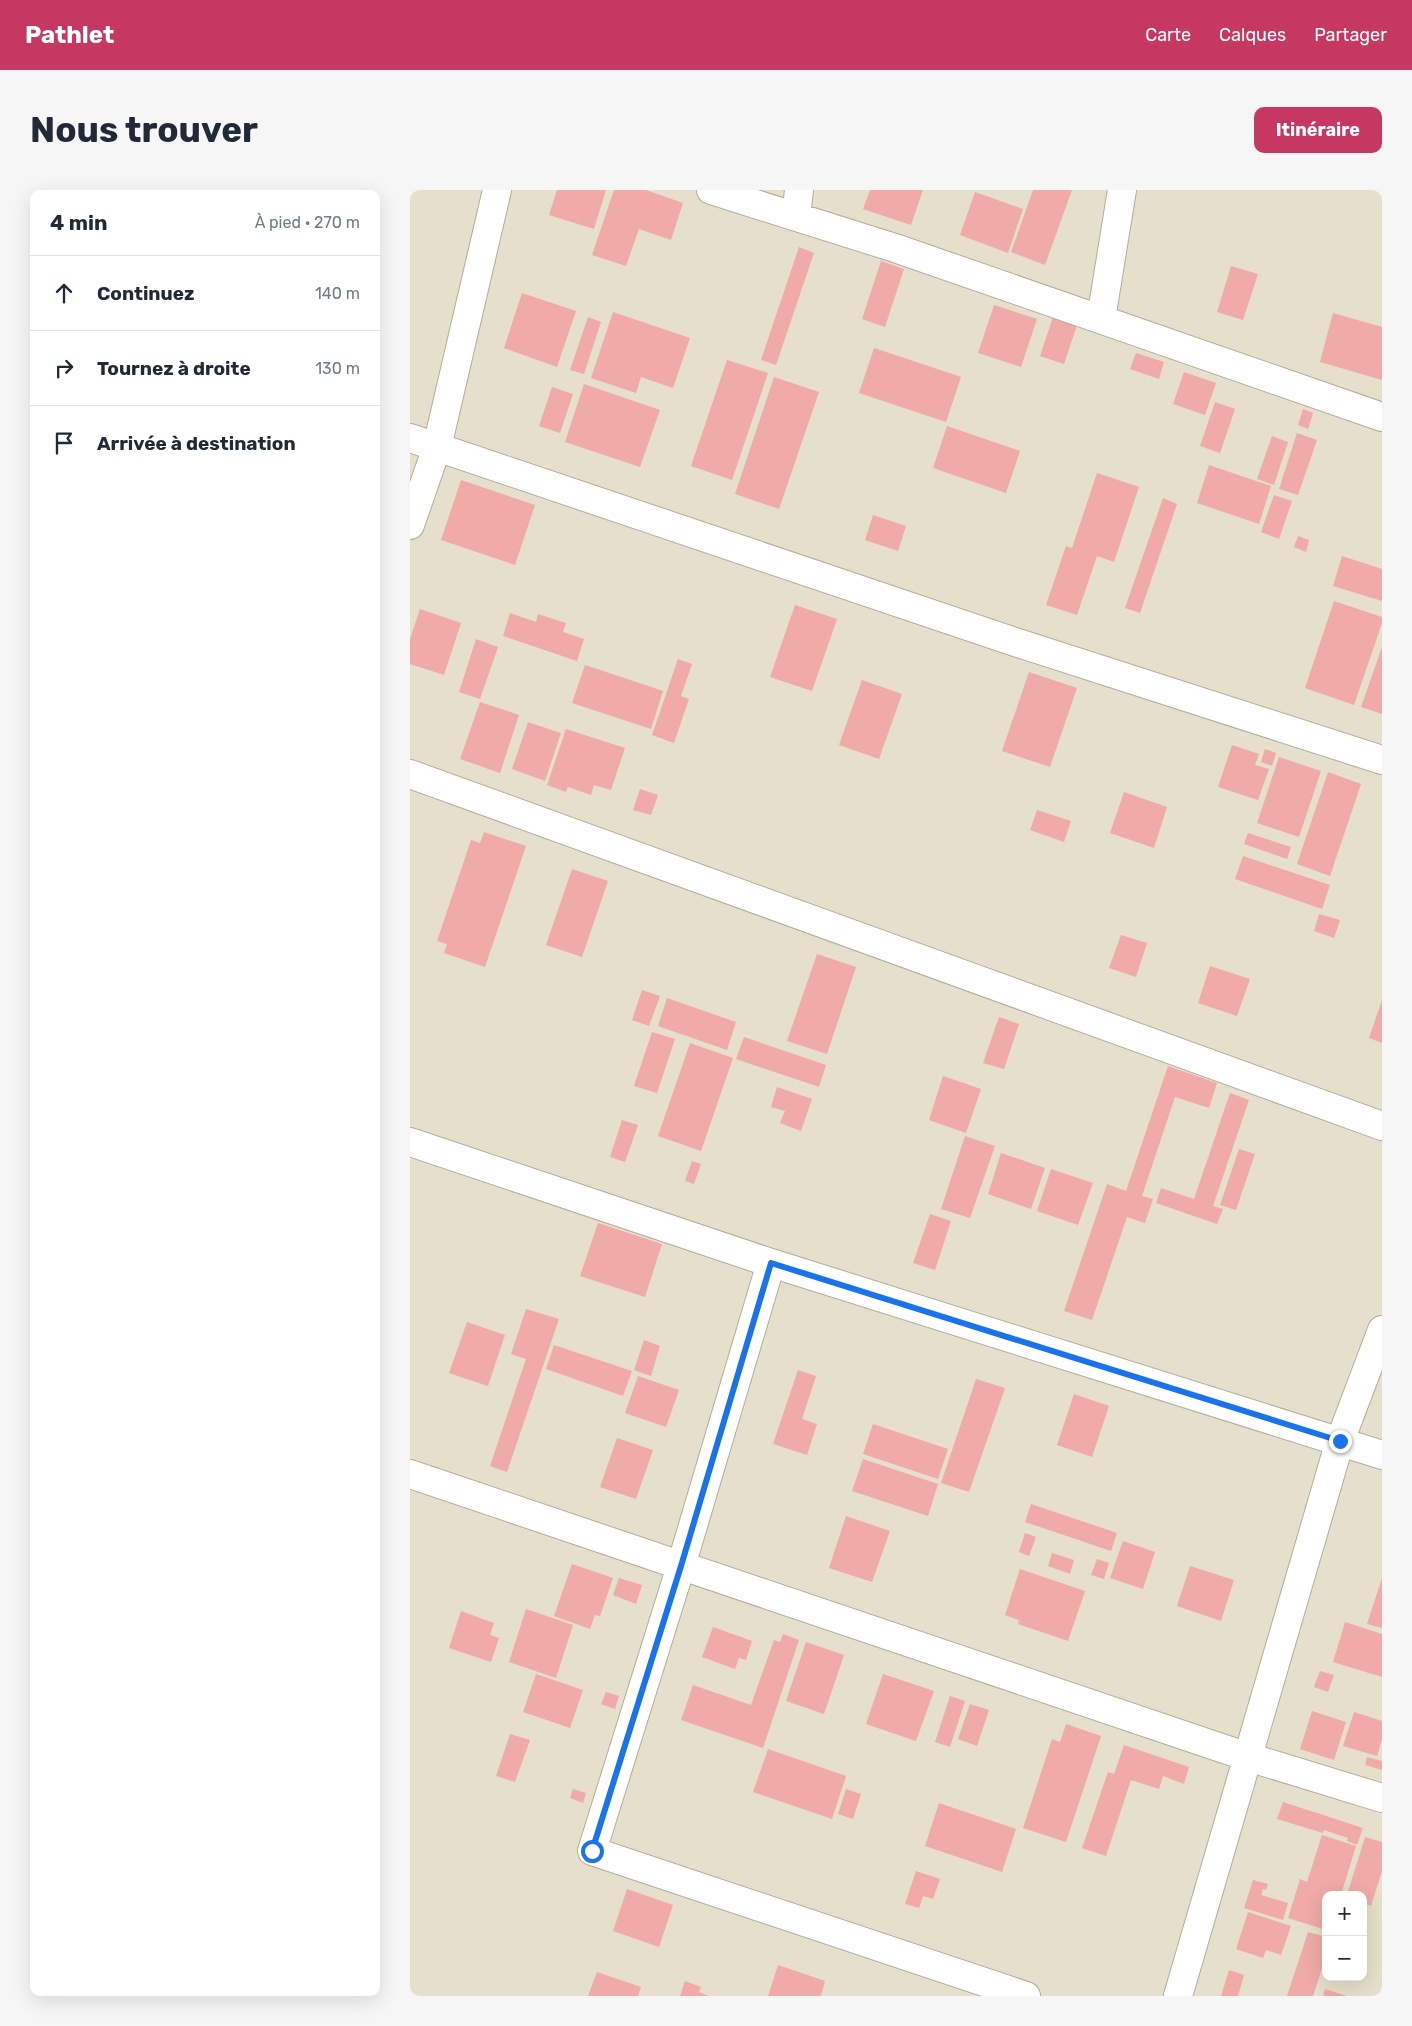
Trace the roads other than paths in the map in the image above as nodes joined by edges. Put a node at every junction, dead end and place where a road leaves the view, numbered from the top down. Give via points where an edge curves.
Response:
1 (497, 190) edge
2 (711, 190) edge
3 (799, 190) edge
4 (1122, 190) edge
5 (796, 217) junction
6 (1101, 319) junction
7 (1382, 417) edge
8 (410, 438) edge
9 (437, 447) junction
10 (410, 525) edge
11 (1382, 760) edge
12 (410, 774) edge
13 (1382, 1126) edge
14 (410, 1142) edge
15 (771, 1263) junction
16 (1382, 1330) edge
17 (1340, 1441) junction
18 (1382, 1456) edge
19 (410, 1474) edge
20 (681, 1566) junction
21 (1248, 1757) junction
22 (1382, 1798) edge
23 (1026, 1996) edge
24 (1178, 1996) edge

1 - 9 street
2 - 5 street
3 - 5 street
4 - 6 street
5 - 6 street
6 - 7 street
8 - 9 street
9 - 10 street
9 - 11 street via 1014,642
12 - 13 street
14 - 15 street
15 - 17 street
15 - 20 street
16 - 17 street
17 - 18 street
17 - 21 street
19 - 20 street
20 - 21 street
20 - 23 street via 592,1851
21 - 22 street
21 - 24 street

